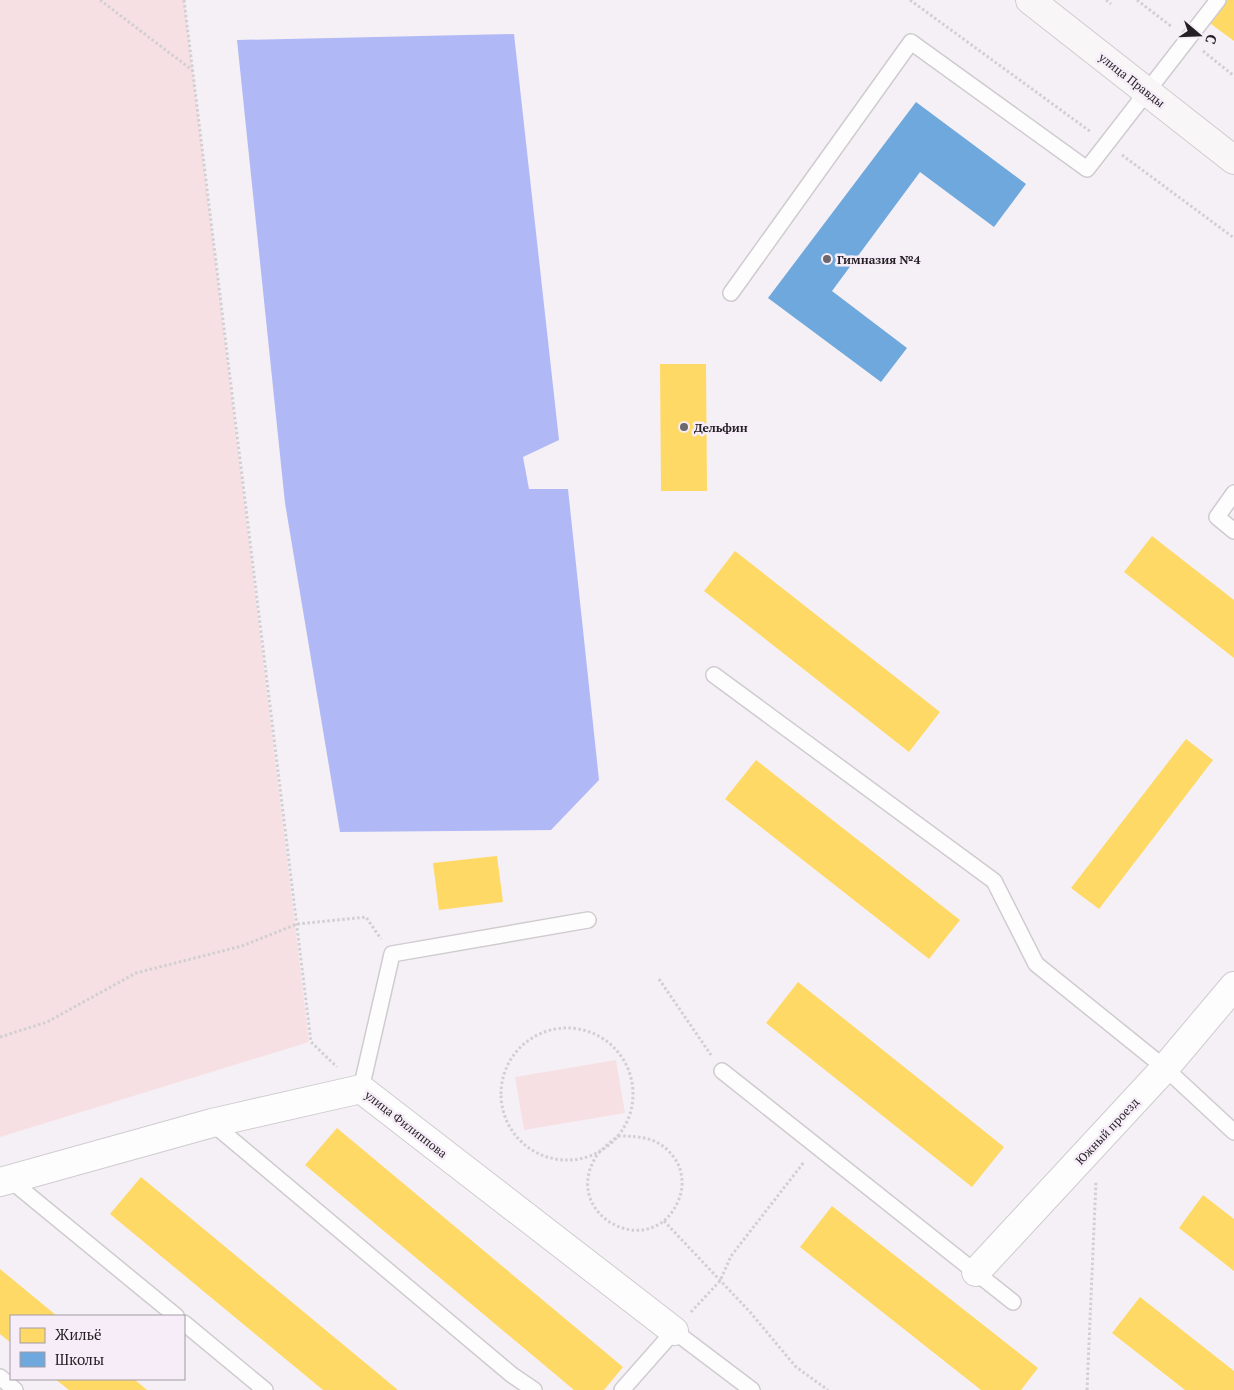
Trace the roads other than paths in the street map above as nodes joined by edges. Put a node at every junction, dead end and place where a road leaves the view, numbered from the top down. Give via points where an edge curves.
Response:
1 (1030, 0) edge
2 (1218, 0) edge
3 (1147, 92) junction
4 (1234, 160) edge
5 (731, 293) dead end
6 (1234, 493) edge
7 (1234, 530) edge
8 (714, 676) dead end
9 (588, 920) dead end
10 (1234, 986) edge
11 (1165, 1068) junction
12 (722, 1071) road end
13 (361, 1089) junction
14 (212, 1123) junction
15 (1234, 1132) edge
16 (5, 1180) edge
17 (976, 1272) junction
18 (1013, 1302) dead end
19 (175, 1315) edge
20 (185, 1324) edge
21 (674, 1331) junction
22 (0, 1378) edge
23 (15, 1390) edge
24 (265, 1390) edge
25 (534, 1390) edge
26 (622, 1390) edge
27 (752, 1390) edge

1 - 3 street, улица Правды
2 - 3 lane
3 - 4 street, улица Правды
3 - 5 lane via 1087,169 911,42
6 - 7 lane via 1217,517
8 - 11 lane via 994,881 1036,964
9 - 13 lane via 392,954
10 - 11 street, Южный проезд
11 - 15 lane
11 - 17 street, Южный проезд
12 - 17 lane
13 - 14 street, улица Филиппова
13 - 21 street, улица Филиппова
14 - 16 street, улица Филиппова
14 - 25 lane
16 - 19 lane
17 - 18 lane
20 - 24 lane
21 - 26 lane
21 - 27 lane
22 - 23 lane

